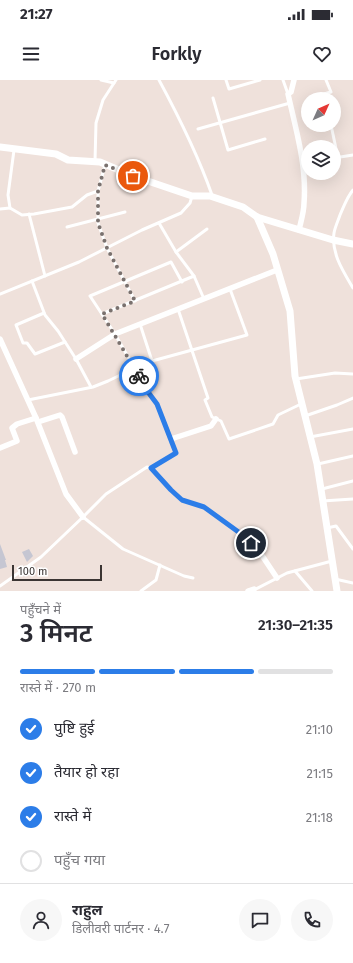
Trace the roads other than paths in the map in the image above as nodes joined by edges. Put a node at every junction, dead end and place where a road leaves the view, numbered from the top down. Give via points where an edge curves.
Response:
1 (101, 80) edge
2 (159, 80) edge
3 (226, 80) edge
4 (260, 80) edge
5 (283, 80) edge
6 (294, 80) edge
7 (326, 80) edge
8 (115, 82) edge
9 (331, 92) edge
10 (288, 94) junction
11 (213, 98) dead end
12 (290, 103) junction
13 (220, 122) junction
14 (198, 129) dead end
15 (265, 139) dead end
16 (0, 147) edge
17 (14, 150) junction
18 (301, 150) edge
19 (353, 155) edge
20 (341, 157) edge
21 (95, 162) junction
22 (105, 165) junction
23 (305, 180) edge
24 (353, 190) edge
25 (98, 191) junction
26 (192, 196) junction
27 (213, 197) junction
28 (10, 208) junction
29 (0, 209) edge
30 (125, 212) dead end
31 (29, 214) junction
32 (257, 217) junction
33 (98, 219) junction
34 (159, 223) junction
35 (67, 227) dead end
36 (207, 229) dead end
37 (299, 230) junction
38 (333, 240) junction
39 (353, 244) edge
40 (107, 248) junction
41 (176, 252) junction
42 (278, 270) junction
43 (44, 276) junction
44 (194, 276) junction
45 (32, 281) junction
46 (125, 281) junction
47 (182, 282) junction
48 (353, 288) edge
49 (230, 289) junction
50 (0, 294) edge
51 (204, 299) junction
52 (135, 301) junction
53 (178, 309) junction
54 (44, 313) junction
55 (102, 314) junction
56 (140, 324) junction
57 (115, 334) junction
58 (0, 339) edge
59 (65, 342) junction
60 (192, 350) junction
61 (76, 360) junction
62 (152, 361) junction
63 (135, 368) junction
64 (353, 374) edge
65 (296, 378) junction
66 (91, 387) junction
67 (353, 398) edge
68 (28, 400) junction
69 (301, 404) junction
70 (305, 416) junction
71 (216, 419) junction
72 (37, 420) junction
73 (353, 430) edge
74 (310, 437) junction
75 (171, 439) junction
76 (0, 448) edge
77 (75, 452) dead end
78 (353, 456) edge
79 (317, 464) junction
80 (151, 468) junction
81 (353, 481) edge
82 (321, 489) junction
83 (353, 499) edge
84 (322, 501) junction
85 (83, 517) junction
86 (327, 528) junction
87 (244, 536) joint
88 (353, 549) edge
89 (332, 561) junction
90 (160, 565) junction
91 (295, 571) junction
92 (193, 578) dead end
93 (277, 578) junction
94 (335, 579) junction
95 (353, 583) edge
96 (0, 586) edge
97 (252, 590) edge
98 (141, 591) edge
99 (312, 591) edge
100 (337, 591) edge

1 - 8 lane
2 - 27 lane via 202,165
3 - 4 lane via 229,89
5 - 10 lane
6 - 10 street
7 - 9 lane
8 - 21 lane via 103,100 96,123
10 - 12 street
11 - 13 lane
12 - 13 lane
12 - 18 street
13 - 14 lane
13 - 15 lane via 228,150
16 - 17 street
17 - 21 street via 56,154 68,160
17 - 28 lane via 8,195
19 - 20 lane
21 - 22 street
22 - 25 lane
22 - 26 street
23 - 37 street
24 - 38 lane via 344,206
25 - 31 lane via 87,195 72,207
25 - 33 lane
26 - 27 street
26 - 34 lane via 190,203 181,213
27 - 32 street via 243,207
28 - 29 lane
28 - 31 lane via 22,215
30 - 33 lane
31 - 43 lane
32 - 37 street
32 - 42 street
33 - 35 lane
33 - 40 lane
34 - 40 lane
34 - 41 lane
36 - 41 lane
37 - 38 street
38 - 39 street
38 - 48 lane via 336,256
40 - 43 lane
40 - 46 lane
41 - 44 lane
42 - 49 street
42 - 65 street via 290,311
43 - 45 lane
44 - 47 lane
44 - 51 lane
45 - 50 lane
45 - 54 lane
46 - 47 lane via 171,262
46 - 52 lane
46 - 55 lane via 90,296
47 - 52 lane
49 - 51 street
49 - 60 lane via 247,335
51 - 53 street
52 - 55 lane
53 - 56 street
53 - 60 lane
54 - 59 lane
54 - 59 lane via 16,325 23,343 27,343 35,354
55 - 57 lane
56 - 57 street
56 - 62 lane
57 - 61 street
57 - 63 lane
58 - 68 street
59 - 61 lane
60 - 62 lane
60 - 71 lane via 208,398 205,400 212,417
61 - 66 lane
62 - 63 lane
63 - 66 lane
63 - 75 lane via 157,404
64 - 65 lane via 335,373
65 - 69 street
66 - 68 lane
67 - 70 lane
68 - 72 street
69 - 70 street
69 - 71 lane via 278,415 273,424 229,439 221,421
70 - 74 street
71 - 75 street via 211,426
72 - 76 street via 17,424 12,428 17,441
72 - 77 street via 60,415
72 - 85 street via 66,494
73 - 74 lane
74 - 79 street
75 - 80 lane via 176,453
78 - 79 lane
79 - 82 street
80 - 85 lane via 147,467 106,494
80 - 87 lane via 182,500 204,507
81 - 82 lane
82 - 84 street
83 - 84 lane
84 - 86 street
85 - 90 lane via 122,549
85 - 96 lane via 41,557
86 - 88 lane via 336,526
86 - 89 street
87 - 93 street via 259,551
89 - 91 lane
89 - 94 street
90 - 92 lane
90 - 98 lane via 156,580
91 - 93 lane
91 - 99 lane
93 - 97 lane
94 - 95 lane
94 - 100 street

